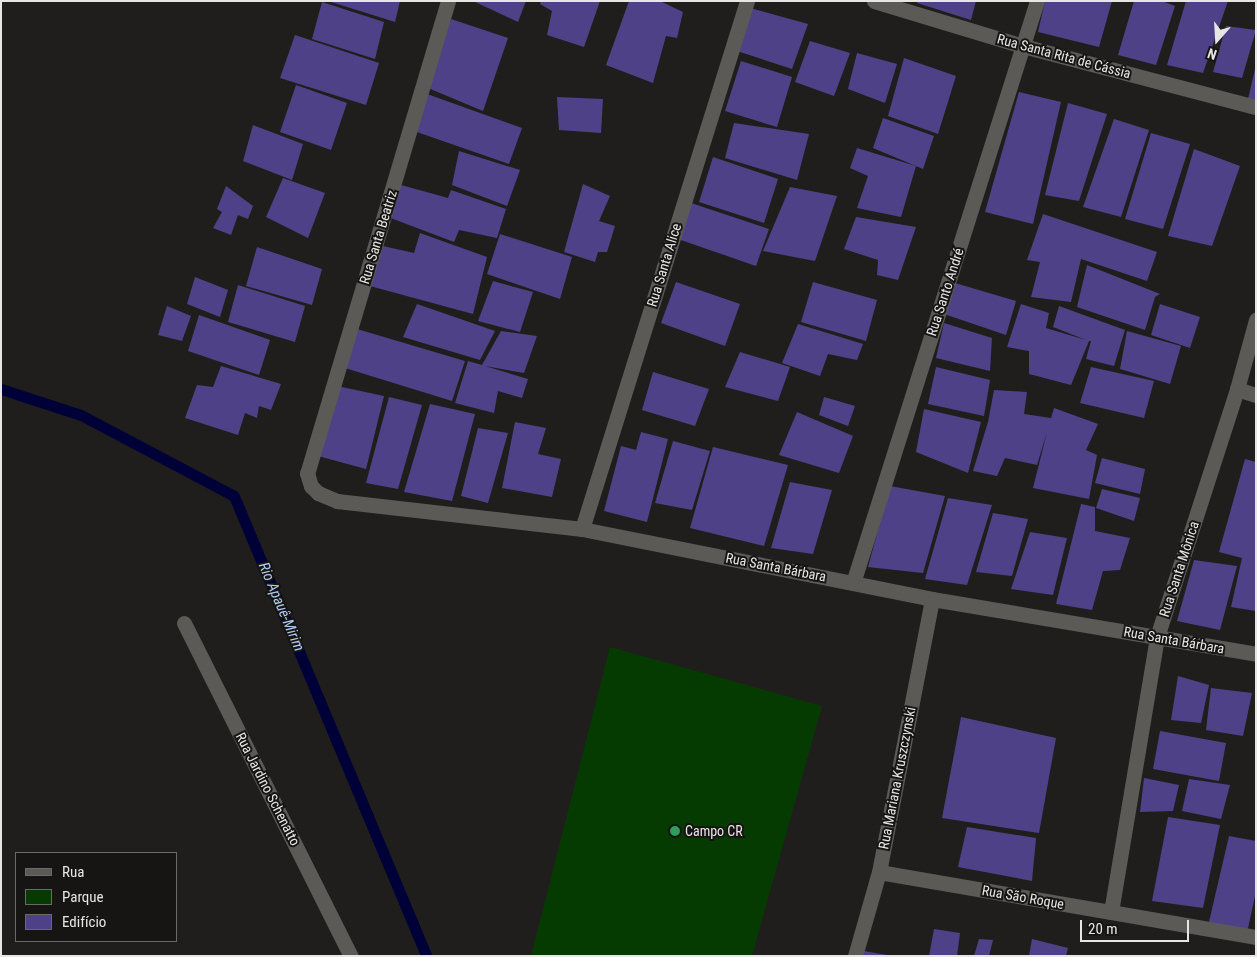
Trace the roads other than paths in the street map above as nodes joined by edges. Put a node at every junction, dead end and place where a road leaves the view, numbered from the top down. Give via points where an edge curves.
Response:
1 (448, 1) edge
2 (747, 1) edge
3 (874, 1) edge
4 (1037, 1) edge
5 (1023, 46) junction
6 (1256, 107) edge
7 (1256, 320) edge
8 (1236, 389) junction
9 (1256, 395) edge
10 (307, 473) joint
11 (582, 529) junction
12 (853, 583) junction
13 (932, 599) junction
14 (184, 623) dead end
15 (1157, 637) junction
16 (1256, 654) edge
17 (879, 872) junction
18 (1111, 912) junction
19 (1256, 936) edge
20 (351, 956) edge
21 (854, 956) edge

1 - 10 street, Rua Santa Beatriz
2 - 11 street, Rua Santa Alice
3 - 5 street, Rua Santa Rita de Cássia
4 - 5 street, Rua Santo André
5 - 6 street, Rua Santa Rita de Cássia
5 - 12 street, Rua Santo André
7 - 8 street, Rua Santa Mônica
8 - 9 street
8 - 15 street, Rua Santa Mônica
10 - 11 street, Rua Santa Bárbara via 311,486 318,493 337,501
11 - 12 street, Rua Santa Bárbara
12 - 13 street, Rua Santa Bárbara
13 - 15 street, Rua Santa Bárbara
13 - 17 street, Rua Mariana Kruszczynski
14 - 20 street, Rua Jardino Schenatto
15 - 16 street, Rua Santa Bárbara
15 - 18 street, Rua Santa Mônica
17 - 18 street, Rua São Roque
17 - 21 street, Rua Mariana Kruszczynski
18 - 19 street, Rua São Roque

